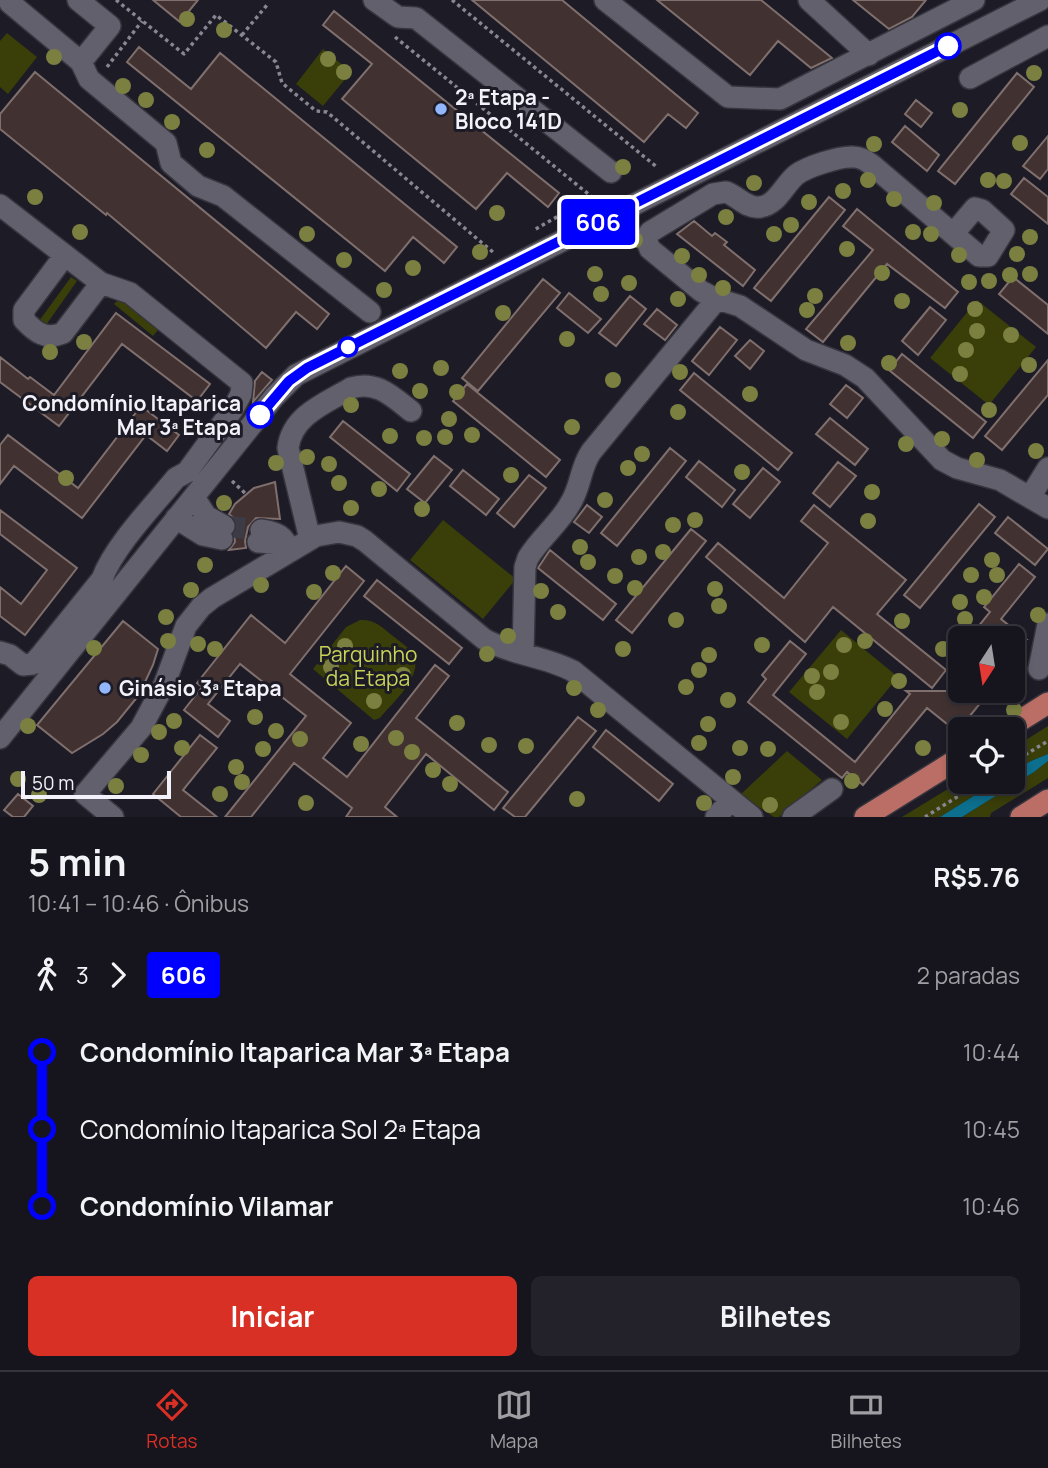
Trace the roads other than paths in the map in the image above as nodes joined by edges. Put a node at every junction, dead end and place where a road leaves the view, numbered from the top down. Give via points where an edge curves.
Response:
1 (78, 0) edge
2 (374, 0) edge
3 (605, 0) edge
4 (809, 0) edge
5 (974, 0) edge
6 (1040, 0) edge
7 (7, 6) edge
8 (1048, 36) edge
9 (869, 55) junction
10 (81, 62) junction
11 (970, 78) dead end
12 (611, 172) dead end
13 (0, 205) edge
14 (953, 234) dead end
15 (65, 255) junction
16 (101, 283) junction
17 (717, 299) junction
18 (370, 312) dead end
19 (411, 411) dead end
20 (1048, 468) edge
21 (194, 497) junction
22 (1039, 503) edge
23 (176, 518) junction
24 (260, 536) tunnel mouth
25 (310, 539) junction
26 (289, 552) junction
27 (1048, 624) edge
28 (0, 652) edge
29 (523, 653) junction
30 (1039, 669) dead end
31 (1048, 703) edge
32 (1025, 717) edge
33 (0, 738) edge
34 (948, 765) edge
35 (832, 789) dead end
36 (731, 800) junction
37 (1048, 800) edge
38 (102, 813) edge
39 (716, 817) edge
40 (752, 817) edge
41 (793, 817) edge
42 (865, 817) edge
43 (1021, 817) edge

1 - 10 street via 110,26
2 - 12 street via 398,17 415,18
3 - 9 street via 728,97 780,99
4 - 9 street
5 - 9 street
6 - 21 street via 296,374
7 - 10 street
8 - 11 street
10 - 18 street via 89,79 166,143 171,163 194,184 223,195
13 - 15 street
14 - 17 street via 865,160 841,158 805,169 768,205 750,206 730,193 717,193 647,235 650,249
15 - 16 street
15 - 16 street via 24,310 24,320 32,328 43,335 59,335
16 - 28 street via 130,293 242,383 241,394 187,472 176,478 33,664 23,665
17 - 22 street via 740,306 806,350 865,378 942,460 1000,480
17 - 29 street via 591,452 572,501 528,558
19 - 25 street via 377,387 360,385 299,422 289,448
20 - 22 street
21 - 23 street
21 - 23 street via 223,532 210,537
23 - 33 street
24 - 26 street
25 - 26 street
25 - 29 street via 339,531 357,536 484,639
26 - 38 street via 212,597 192,617 146,719 85,794
27 - 30 street
29 - 36 street via 573,671
31 - 32 main road
34 - 42 main road
35 - 41 street
36 - 39 street
36 - 40 street
37 - 43 main road

